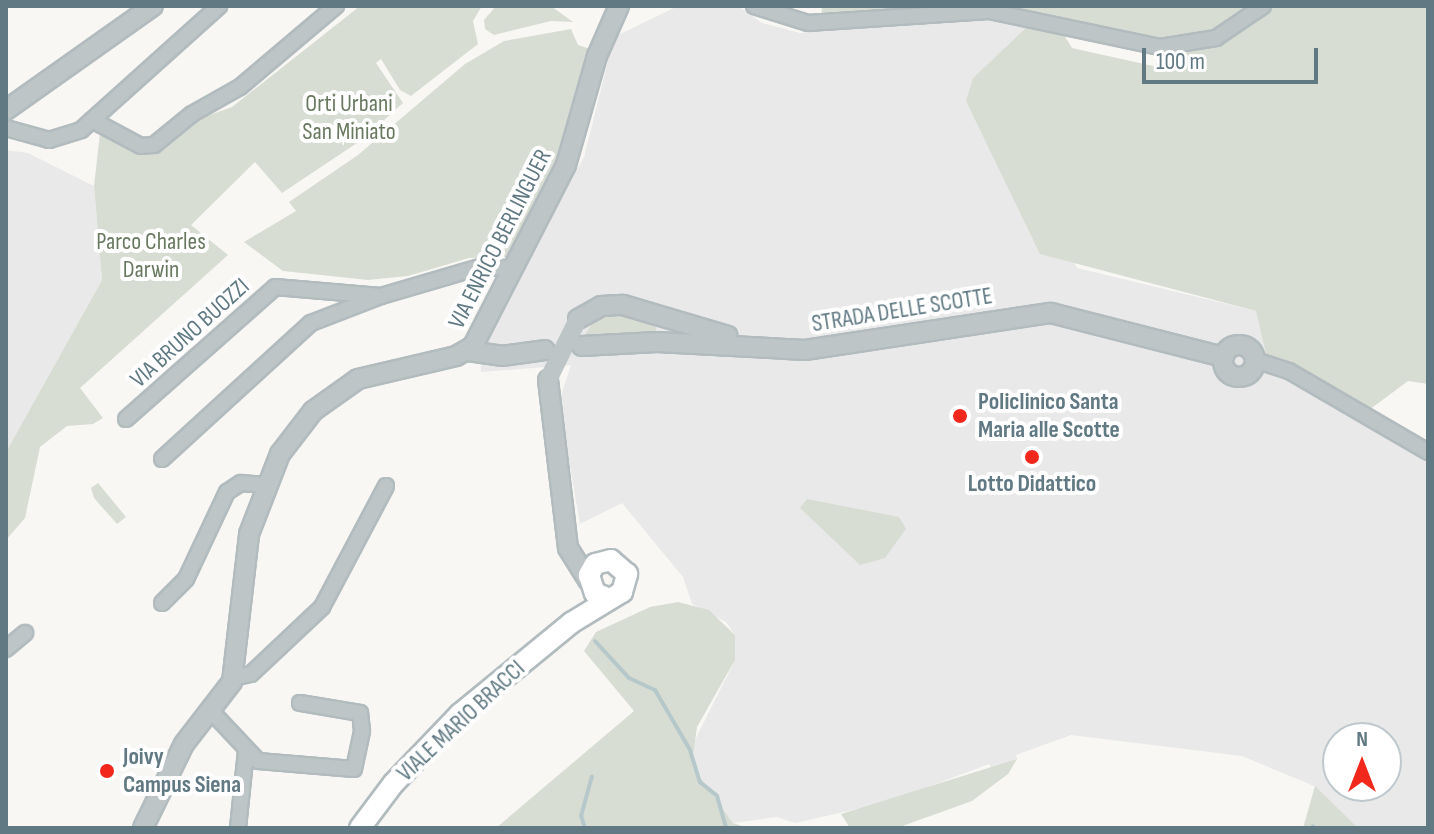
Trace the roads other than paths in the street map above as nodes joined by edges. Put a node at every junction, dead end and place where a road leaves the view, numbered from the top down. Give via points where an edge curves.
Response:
1 (153, 6) edge
2 (219, 6) edge
3 (336, 6) edge
4 (619, 6) edge
5 (754, 6) edge
6 (1263, 6) edge
7 (6, 110) edge
8 (92, 120) junction
9 (6, 128) edge
10 (514, 268) junction
11 (381, 296) junction
12 (665, 320) junction
13 (482, 333) junction
14 (674, 343) junction
15 (582, 346) dead end
16 (775, 350) junction
17 (468, 351) junction
18 (1255, 360) joint
19 (126, 419) dead end
20 (1428, 452) edge
21 (162, 459) dead end
22 (265, 485) junction
23 (386, 486) dead end
24 (568, 538) junction
25 (601, 561) junction
26 (596, 589) junction
27 (162, 603) dead end
28 (25, 633) dead end
29 (6, 649) edge
30 (233, 678) junction
31 (300, 703) dead end
32 (210, 710) junction
33 (246, 751) junction
34 (143, 828) edge
35 (238, 828) edge
36 (360, 828) edge

1 - 7 street
2 - 8 street
3 - 8 street via 240,87 154,145 141,146
4 - 10 street, VIA ENRICO BERLINGUER via 597,56 574,145
5 - 6 street via 808,23 989,11 1160,47 1216,38
8 - 9 street via 54,139
10 - 11 street, VIA BRUNO BUOZZI via 480,267
10 - 13 street, VIA ENRICO BERLINGUER
11 - 19 street, VIA BRUNO BUOZZI via 275,287
11 - 21 street, VIA BRUNO BUOZZI via 311,323
12 - 14 street via 678,335
12 - 16 street via 757,340
12 - 24 street, bridge via 617,304 596,307 578,319 548,380
13 - 17 street, VIA ENRICO BERLINGUER
13 - 17 street via 502,345 545,350 502,356
14 - 15 street, STRADA DELLE SCOTTE
14 - 16 street, STRADA DELLE SCOTTE
16 - 18 street, STRADA DELLE SCOTTE via 819,349 1051,313 1223,357 1232,346 1242,345
17 - 22 street, VIA ENRICO BERLINGUER via 379,371 339,390 297,430
18 - 20 street, STRADA DELLE SCOTTE via 1289,371
22 - 27 street via 239,483 225,494 186,579
22 - 30 street, VIA ENRICO BERLINGUER via 247,545
23 - 30 street via 322,607 251,674
24 - 25 street via 581,553
24 - 26 street via 572,561
25 - 26 main road, VIALE MARIO BRACCI via 591,569
25 - 26 main road, VIALE MARIO BRACCI via 615,561 627,574 622,592
26 - 36 main road, VIALE MARIO BRACCI via 571,623 451,722
28 - 29 street
30 - 32 street, VIA ENRICO BERLINGUER
31 - 33 street via 360,713 355,768 263,763
32 - 33 street
32 - 34 street, VIA ENRICO BERLINGUER via 180,750
33 - 35 street

